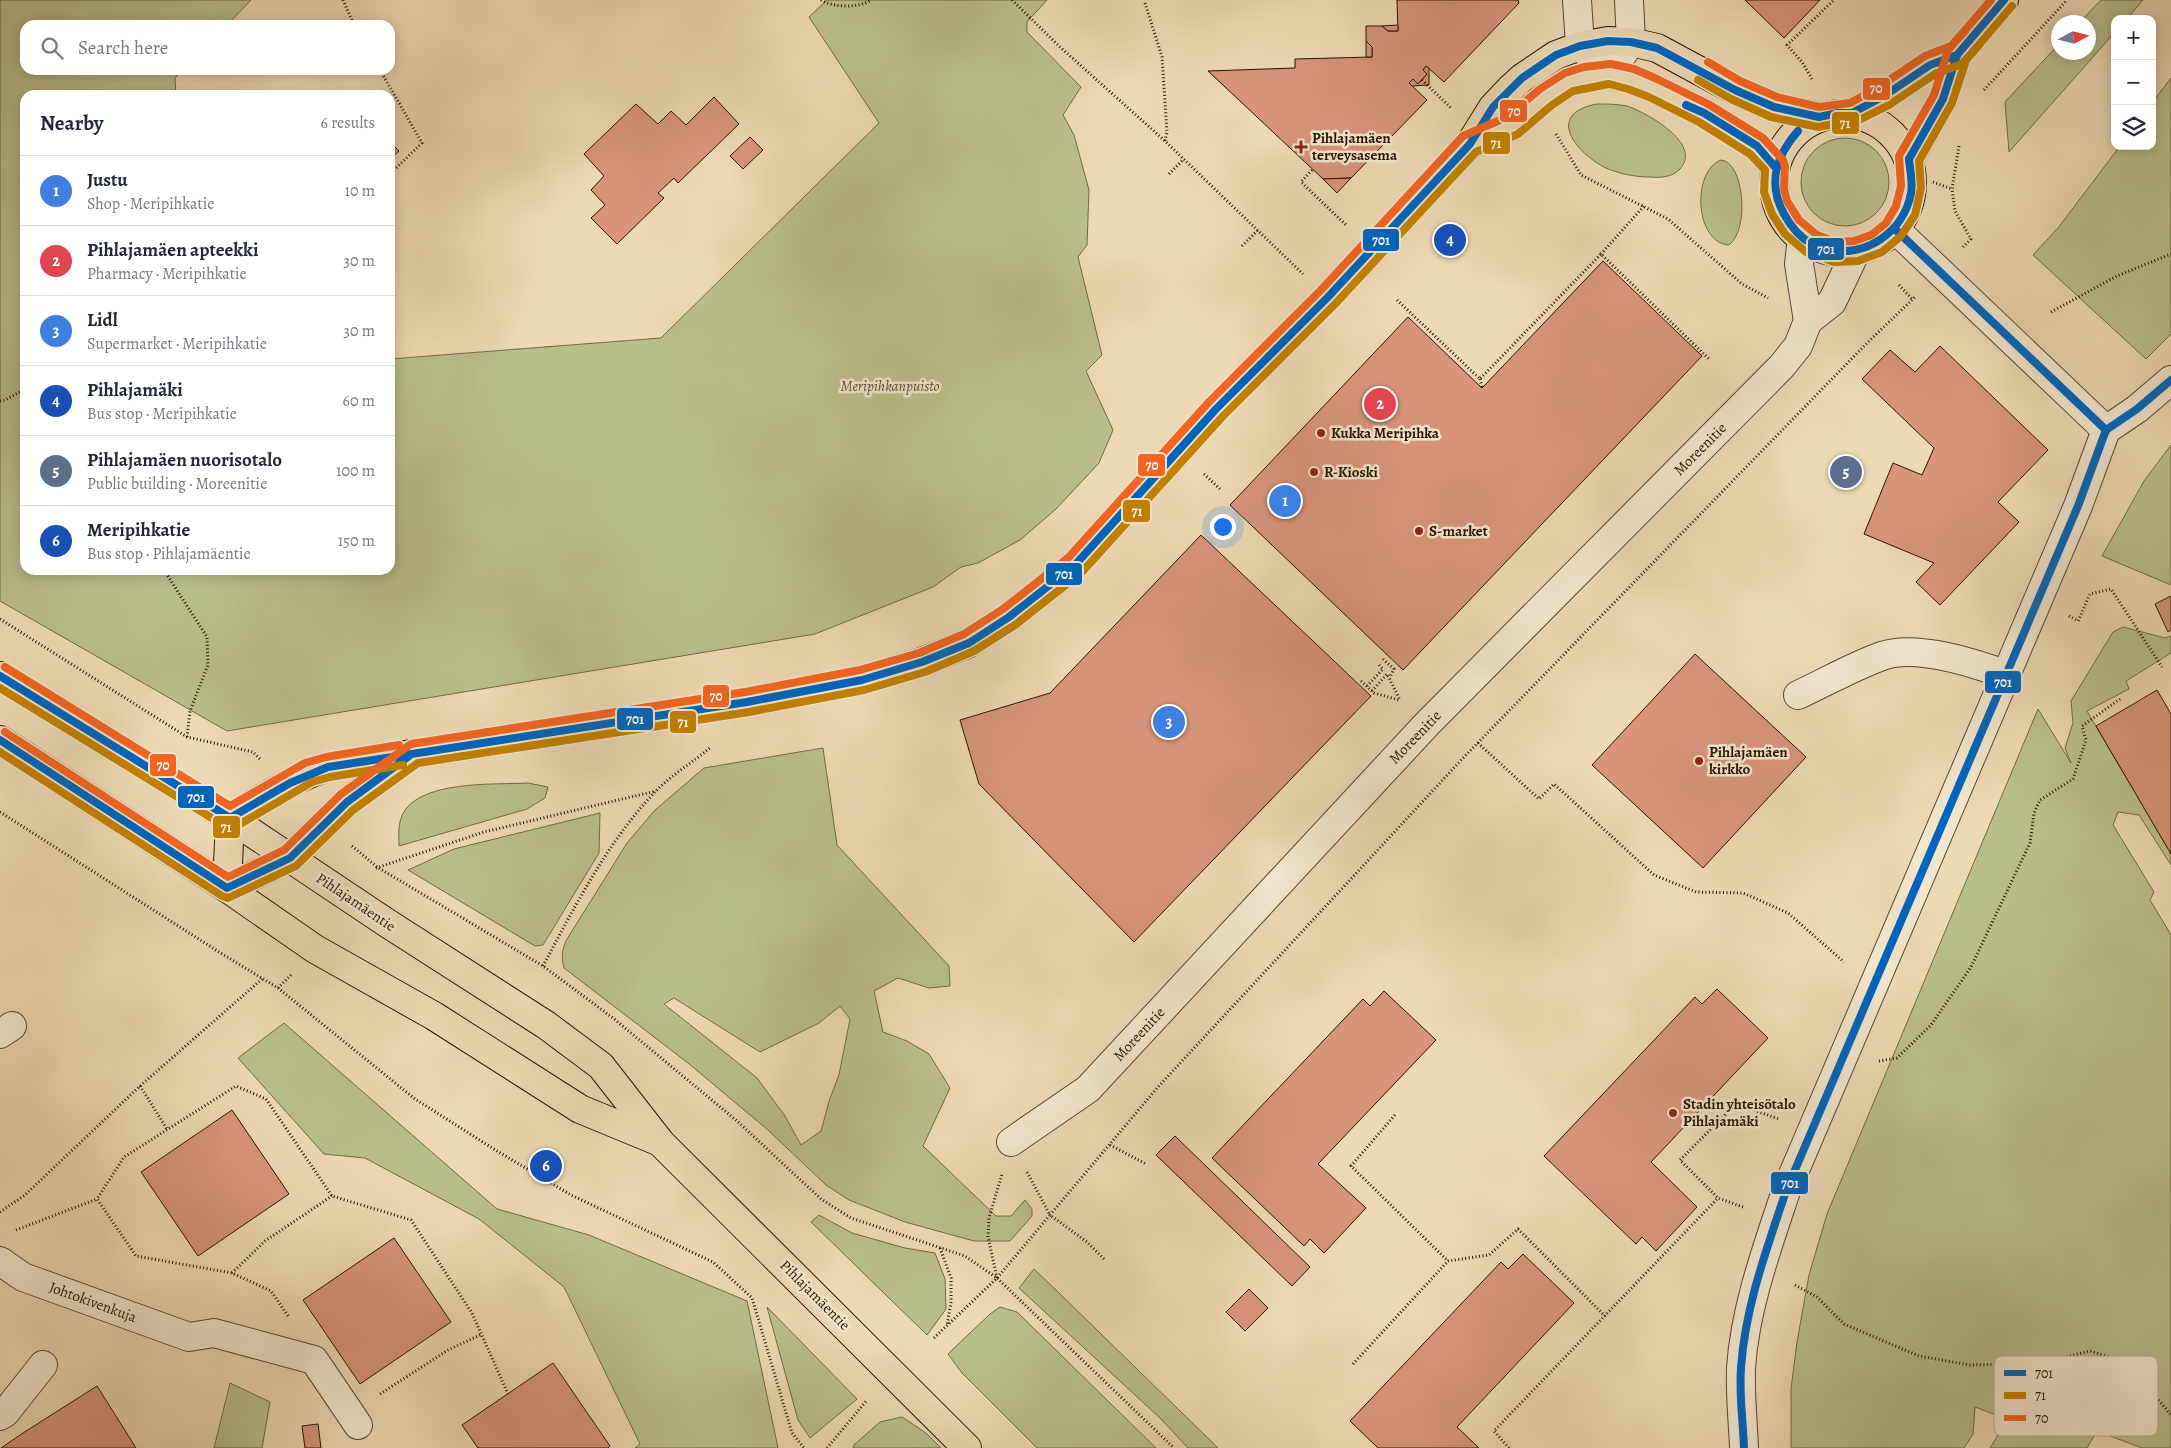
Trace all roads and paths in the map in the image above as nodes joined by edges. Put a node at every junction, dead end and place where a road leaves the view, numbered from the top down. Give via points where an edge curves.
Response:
1 (343, 0) edge
2 (821, 0) edge
3 (871, 0) edge
4 (1012, 0) edge
5 (1577, 0) edge
6 (1629, 0) edge
7 (1834, 0) edge
8 (2004, 0) edge
9 (2067, 0) edge
10 (1146, 3) dead end
11 (352, 20) edge
12 (1631, 42) junction
13 (1580, 46) junction
14 (1957, 55) junction
15 (1609, 74) junction
16 (383, 75) edge
17 (1422, 80) dead end
18 (1815, 86) dead end
19 (392, 90) edge
20 (395, 96) edge
21 (1978, 96) dead end
22 (1852, 113) junction
23 (1457, 114) dead end
24 (1819, 117) junction
25 (1554, 131) dead end
26 (1165, 141) junction
27 (1470, 144) junction
28 (1959, 144) dead end
29 (1184, 159) junction
30 (1909, 159) junction
31 (1775, 167) junction
32 (395, 169) edge
33 (1312, 170) dead end
34 (1169, 174) dead end
35 (1644, 206) junction
36 (1349, 228) dead end
37 (1258, 230) junction
38 (1896, 230) junction
39 (1802, 238) junction
40 (1971, 239) dead end
41 (1242, 246) dead end
42 (1856, 251) junction
43 (1601, 254) junction
44 (2171, 254) edge
45 (1328, 297) junction
46 (1912, 299) dead end
47 (1397, 300) dead end
48 (2050, 312) dead end
49 (1808, 321) junction
50 (1710, 360) dead end
51 (1480, 380) junction
52 (2171, 380) edge
53 (1482, 388) dead end
54 (20, 392) edge
55 (0, 400) edge
56 (2106, 430) junction
57 (1199, 469) dead end
58 (1220, 489) dead end
59 (167, 575) edge
60 (2068, 616) dead end
61 (0, 620) edge
62 (1384, 659) dead end
63 (1378, 664) dead end
64 (2162, 667) dead end
65 (2006, 675) junction
66 (0, 676) edge
67 (1390, 677) junction
68 (1361, 681) dead end
69 (1366, 686) junction
70 (1372, 691) junction
71 (1798, 695) dead end
72 (2120, 699) dead end
73 (187, 737) junction
74 (0, 740) edge
75 (1478, 743) junction
76 (711, 747) dead end
77 (414, 753) junction
78 (285, 786) junction
79 (656, 791) junction
80 (0, 812) edge
81 (230, 818) junction
82 (290, 858) junction
83 (227, 888) junction
84 (1844, 962) dead end
85 (543, 966) junction
86 (262, 979) junction
87 (1878, 1062) dead end
88 (140, 1086) junction
89 (1395, 1115) dead end
90 (167, 1130) junction
91 (1811, 1133) junction
92 (1011, 1142) junction
93 (661, 1143) junction
94 (1110, 1145) junction
95 (1146, 1164) dead end
96 (332, 1196) junction
97 (1718, 1198) junction
98 (97, 1199) junction
99 (0, 1212) edge
100 (1050, 1215) junction
101 (1777, 1218) junction
102 (8, 1234) dead end
103 (940, 1248) junction
104 (1104, 1259) dead end
105 (0, 1261) edge
106 (1448, 1261) junction
107 (232, 1273) junction
108 (996, 1278) junction
109 (1795, 1285) dead end
110 (1605, 1316) junction
111 (946, 1326) junction
112 (482, 1334) junction
113 (934, 1338) dead end
114 (294, 1354) junction
115 (2073, 1356) edge
116 (2104, 1356) edge
117 (1353, 1364) dead end
118 (1994, 1364) edge
119 (44, 1365) dead end
120 (508, 1394) dead end
121 (2158, 1399) edge
122 (867, 1400) dead end
123 (2171, 1415) edge
124 (0, 1416) edge
125 (354, 1419) joint
126 (804, 1448) edge
127 (827, 1448) edge
128 (967, 1448) edge
129 (1174, 1448) edge
130 (1509, 1448) edge
131 (1744, 1448) edge

1 - 11 path
2 - 3 path via 827,4 862,6
4 - 26 path
5 - 13 street
6 - 12 street
7 - 18 path via 1787,45 1802,62
8 - 14 main road
9 - 21 path
10 - 26 path via 1162,56
12 - 13 main road via 1608,41
12 - 15 street
12 - 24 main road via 1657,48 1774,107
13 - 15 street
13 - 27 main road via 1556,55 1522,78 1493,107
14 - 22 main road via 1930,65
14 - 30 main road via 1943,99
15 - 27 main road via 1569,82 1512,126
15 - 31 main road via 1653,88 1704,113 1757,146
16 - 19 path
17 - 23 path
20 - 32 path via 422,143
22 - 24 main road
22 - 30 main road via 1881,124 1900,142
24 - 31 main road via 1801,126 1784,146
25 - 35 path via 1581,176
26 - 29 path
27 - 45 main road
28 - 40 path via 1952,189 1955,211
29 - 34 path
29 - 37 path
30 - 38 main road via 1913,175 1912,195
31 - 39 main road via 1774,190 1782,215
33 - 36 path via 1301,182
35 - 43 path
35 - 49 path via 1668,218 1742,284
37 - 41 path
37 - 45 path
38 - 42 main road via 1887,238
38 - 56 street
39 - 42 main road via 1836,252
39 - 49 street via 1799,264
42 - 49 street, Moreenitie via 1832,302
43 - 50 path
43 - 51 path
44 - 48 path via 2117,276
45 - 77 main road via 1216,409 1074,565 1009,617 968,642 922,662 862,680 747,702
46 - 75 path
47 - 51 path
49 - 92 street, Moreenitie via 1798,346 1782,366 1445,705 1088,1089
51 - 53 path
52 - 56 street
54 - 55 path
56 - 65 street via 2078,506
57 - 58 path
59 - 73 path via 207,637 208,665 190,711
60 - 64 path via 2078,621 2090,594 2111,589
61 - 73 path
62 - 67 path via 1394,669
63 - 69 path via 1383,669
65 - 71 street via 1970,662 1921,652 1884,655
65 - 91 street
66 - 81 main road, Pihlajamäentie
67 - 70 path via 1387,674
67 - 70 path via 1400,700
68 - 69 path
69 - 70 path
72 - 87 path via 2082,726 2086,740 2073,778 2040,800 2034,812 2030,843 1966,974 1931,1025 1897,1058
73 - 78 path via 253,752
74 - 83 main road, Pihlajamäentie
75 - 84 path via 1539,799 1554,784 1654,875 1696,892 1743,893 1788,912
75 - 94 path via 1158,1088
76 - 79 path
77 - 78 main road via 328,767 308,773
77 - 82 main road via 348,802
78 - 81 main road
79 - 85 path via 621,832
79 - 85 path via 484,832 377,867
80 - 86 path
81 - 82 main road, Pihlajamäentie
81 - 83 main road
82 - 83 main road
82 - 93 main road, Pihlajamäentie via 546,1025 602,1066
83 - 93 main road, Pihlajamäentie via 315,948 434,1016 580,1109
85 - 103 path via 613,1018 704,1093 821,1199 851,1218
86 - 88 path
86 - 126 path via 278,988 415,1099 497,1151 571,1195 713,1262 752,1298 792,1433
88 - 90 path
88 - 99 path via 25,1195
89 - 106 path via 1351,1166
90 - 96 path via 236,1086 266,1099
90 - 98 path via 124,1157
91 - 97 path via 1736,1104 1680,1160
91 - 101 street
92 - 100 path
92 - 108 path via 989,1218 988,1237
93 - 128 main road, Pihlajamäentie
94 - 95 path
94 - 100 path
96 - 107 path via 265,1242
96 - 112 path via 411,1220 472,1313
97 - 101 path
97 - 110 path
98 - 102 path
98 - 107 path via 136,1256
100 - 104 path
100 - 108 path
101 - 131 street via 1760,1272 1743,1359
103 - 108 path via 966,1256
103 - 111 path via 951,1278
105 - 114 street, Johtokivenkuja via 23,1276 189,1337 214,1333
106 - 110 path via 1489,1255 1518,1229
106 - 117 path
107 - 114 path via 271,1291 296,1329
108 - 111 path
108 - 129 path
109 - 118 path via 1817,1297 1844,1324 1919,1356 1970,1365
110 - 130 path via 1494,1431
111 - 113 path
112 - 120 path
112 - 125 path via 448,1350
114 - 125 street via 314,1360
115 - 116 path via 2090,1352
119 - 124 street
121 - 123 path
122 - 127 path

